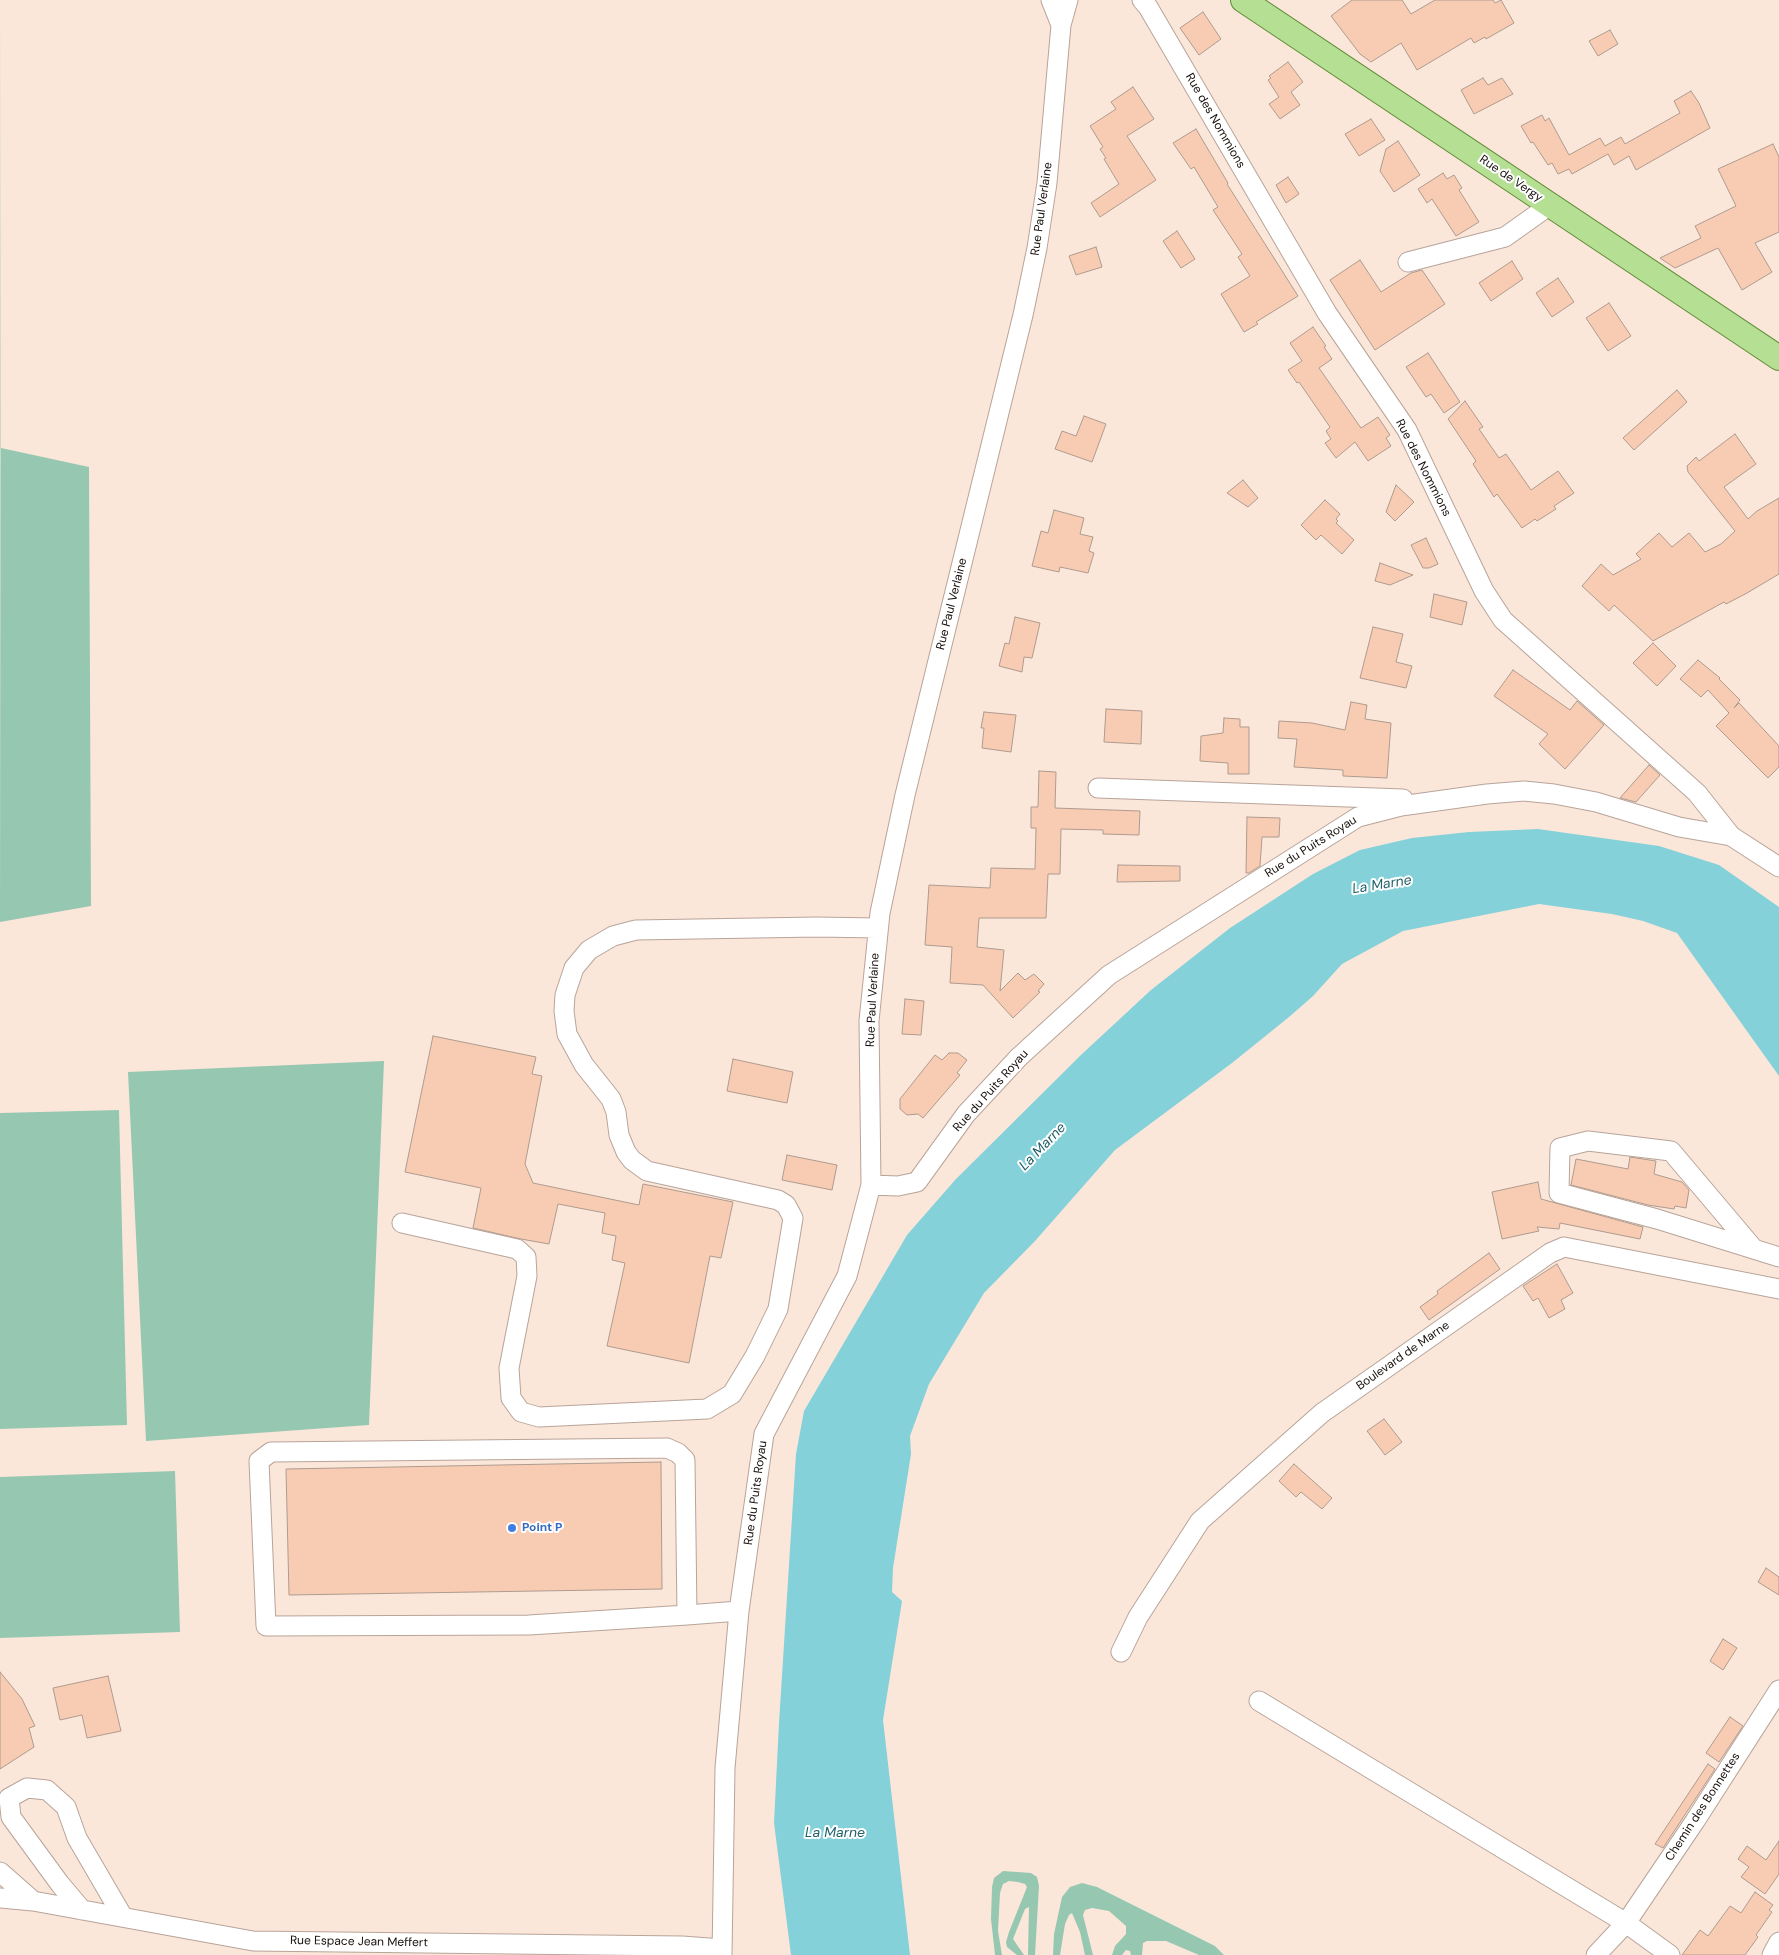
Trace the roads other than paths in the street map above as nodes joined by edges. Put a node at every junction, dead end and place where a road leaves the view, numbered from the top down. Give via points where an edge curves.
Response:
1 (1051, 0) edge
2 (1068, 0) edge
3 (1142, 0) edge
4 (1243, 0) edge
5 (1061, 25) junction
6 (1550, 205) junction
7 (1408, 262) dead end
8 (1779, 358) edge
9 (1098, 788) dead end
10 (1440, 801) junction
11 (1731, 836) junction
12 (1779, 868) edge
13 (878, 928) junction
14 (871, 1185) junction
15 (402, 1223) dead end
16 (1753, 1248) junction
17 (1779, 1257) edge
18 (1779, 1290) edge
19 (739, 1611) junction
20 (687, 1615) junction
21 (1121, 1652) dead end
22 (1779, 1690) edge
23 (1258, 1701) dead end
24 (5, 1800) edge
25 (0, 1872) edge
26 (0, 1898) edge
27 (33, 1901) junction
28 (82, 1910) junction
29 (123, 1917) junction
30 (1626, 1923) junction
31 (1779, 1942) edge
32 (254, 1948) edge
33 (722, 1952) edge
34 (1596, 1955) edge
35 (1670, 1955) edge
36 (1772, 1955) edge

1 - 5 street, Rue Paul Verlaine
2 - 5 street, Rue Paul Verlaine
3 - 11 street, Rue des Nommions via 1327,313 1407,430 1494,606 1528,643 1697,793
4 - 6 main road, Rue de Vergy
5 - 13 street, Rue Paul Verlaine via 1037,248 905,795
6 - 7 street via 1505,237
6 - 8 main road, Rue de Vergy
9 - 10 street
10 - 11 street, Rue du Puits Royau via 1524,791 1554,794 1596,802 1679,827
10 - 14 street, Rue du Puits Royau via 1401,806 1358,817 1109,975 1019,1058 973,1107 917,1182 898,1186
11 - 12 street, Rue du Puits Royau
13 - 14 street, Rue Paul Verlaine via 870,1021
13 - 15 street via 636,930 613,936 589,950 574,968 564,1003 567,1034 584,1065 611,1100 622,1144 632,1160 647,1171 778,1200 786,1205 793,1218 778,1309 732,1394 707,1409 539,1417 521,1412 511,1398 509,1368 527,1276 526,1257 517,1249
14 - 19 street, Rue du Puits Royau via 846,1276 764,1434
16 - 16 street via 1559,1193 1560,1148 1588,1141 1671,1151
16 - 17 street
18 - 21 street, Boulevard de Marne via 1564,1248 1550,1253 1322,1412 1200,1522 1138,1616
19 - 20 street
19 - 33 street, Rue du Puits Royau via 725,1768
20 - 20 street via 529,1625 266,1626 259,1461 271,1452 667,1448 685,1460
22 - 30 street, Chemin des Bonnettes
23 - 30 street
24 - 28 street via 11,1817
24 - 29 street via 27,1788 47,1790 66,1807 77,1838
25 - 27 street
26 - 27 street, Rue Espace Jean Meffert
27 - 28 street, Rue Espace Jean Meffert
28 - 29 street, Rue Espace Jean Meffert
29 - 32 street, Rue Espace Jean Meffert
30 - 34 street, Chemin des Bonnettes
30 - 35 street
31 - 36 street
32 - 33 street, Rue Espace Jean Meffert via 682,1946

